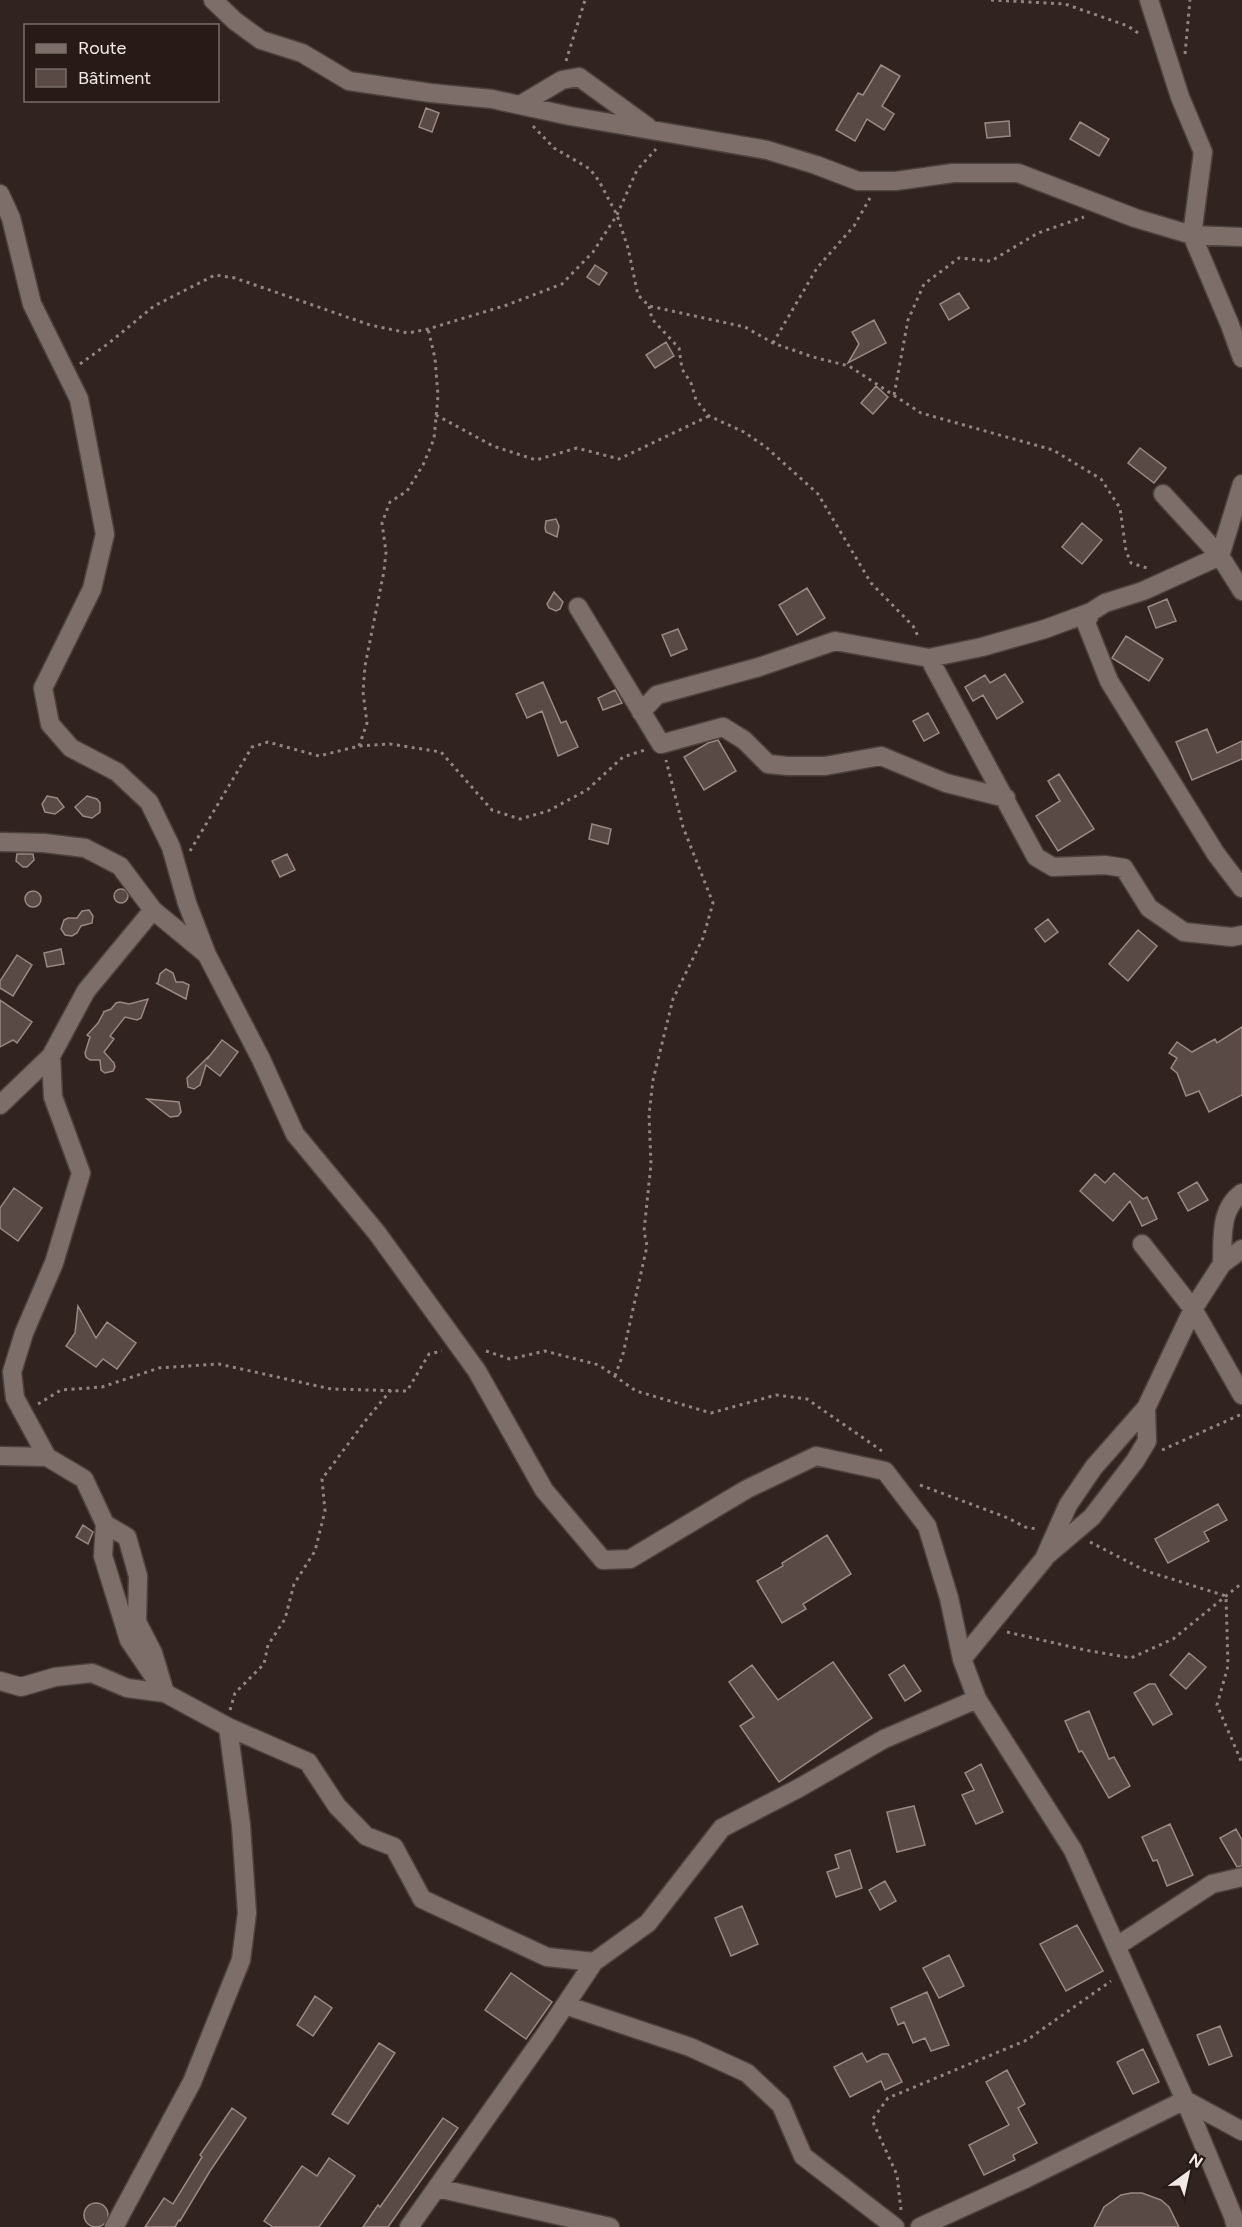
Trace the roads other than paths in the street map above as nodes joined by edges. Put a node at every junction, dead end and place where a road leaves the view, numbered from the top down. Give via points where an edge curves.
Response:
1 (213, 0) edge
2 (1149, 0) edge
3 (520, 105) junction
4 (650, 128) junction
5 (0, 194) edge
6 (1192, 235) junction
7 (1242, 237) edge
8 (1242, 358) edge
9 (1242, 484) edge
10 (1163, 494) dead end
11 (1221, 556) junction
12 (1242, 591) edge
13 (578, 607) dead end
14 (1091, 612) junction
15 (929, 658) junction
16 (641, 712) junction
17 (1006, 798) junction
18 (0, 842) edge
19 (1242, 888) edge
20 (153, 910) junction
21 (1242, 934) edge
22 (207, 955) junction
23 (51, 1056) junction
24 (0, 1105) edge
25 (1242, 1193) edge
26 (1142, 1244) dead end
27 (1242, 1249) edge
28 (1222, 1264) junction
29 (1193, 1309) junction
30 (1242, 1395) edge
31 (1146, 1408) junction
32 (0, 1456) edge
33 (47, 1457) junction
34 (105, 1524) junction
35 (1044, 1558) junction
36 (134, 1563) junction
37 (115, 1597) junction
38 (962, 1659) junction
39 (0, 1681) edge
40 (165, 1693) junction
41 (977, 1699) junction
42 (228, 1727) junction
43 (1242, 1877) edge
44 (1116, 1946) junction
45 (594, 1962) junction
46 (565, 2005) junction
47 (1185, 2100) junction
48 (1242, 2131) edge
49 (437, 2188) junction
50 (899, 2222) edge
51 (114, 2227) edge
52 (408, 2227) edge
53 (610, 2227) edge
54 (920, 2227) edge
55 (1236, 2227) edge

1 - 3 street via 261,40 302,53 349,81
2 - 6 street via 1180,97 1203,152
3 - 4 street
3 - 4 street via 562,80 579,77
4 - 6 street via 767,150 858,181 896,181 953,173 1018,173 1110,209
5 - 22 street via 11,218 32,304 79,399 105,534 92,589 43,688 50,724 71,748 117,772 149,802 171,847
6 - 7 street
6 - 8 street
9 - 11 street
10 - 11 street
11 - 12 street
11 - 14 street
13 - 16 street
14 - 15 street via 982,647
14 - 19 street via 1086,623 1109,681 1216,854
15 - 16 street via 835,641 657,696
15 - 17 street
16 - 17 street via 662,744 723,727 744,740 768,764 825,766 881,756 946,783
17 - 21 street via 1036,857 1053,867 1124,867 1149,908 1184,932 1232,937
18 - 20 street via 85,848 120,866
20 - 22 street
20 - 23 street via 86,991
22 - 38 street via 261,1059 294,1134 377,1233 459,1345 544,1490 603,1560 630,1559 747,1489 816,1456 885,1471 927,1526
23 - 24 street
23 - 33 street via 53,1097 81,1173 54,1263 12,1372 15,1398
25 - 28 street via 1224,1217
26 - 29 street
27 - 28 street
28 - 29 street
29 - 30 street
29 - 31 street
31 - 35 street via 1094,1467 1068,1505
31 - 35 street via 1147,1441 1135,1461 1092,1517
32 - 33 street
33 - 34 street via 84,1479
34 - 36 street via 127,1537
34 - 37 street via 103,1556
35 - 38 street
36 - 37 street
36 - 40 street via 138,1576 137,1622 153,1653
37 - 40 street via 129,1641
38 - 41 street
39 - 40 street via 21,1687 55,1677 92,1673 127,1688
40 - 42 street
41 - 44 street via 1073,1850
41 - 45 street via 884,1738 722,1828 648,1923
42 - 45 street via 308,1762 337,1806 366,1836 394,1847 422,1899 547,1957
42 - 51 street via 247,1913 241,1960 192,2082
43 - 44 street via 1212,1884
44 - 47 street
45 - 46 street
46 - 49 street
46 - 50 street via 690,2047 747,2073 781,2105 803,2156
47 - 48 street
47 - 54 street
47 - 55 street
49 - 52 street
49 - 53 street

